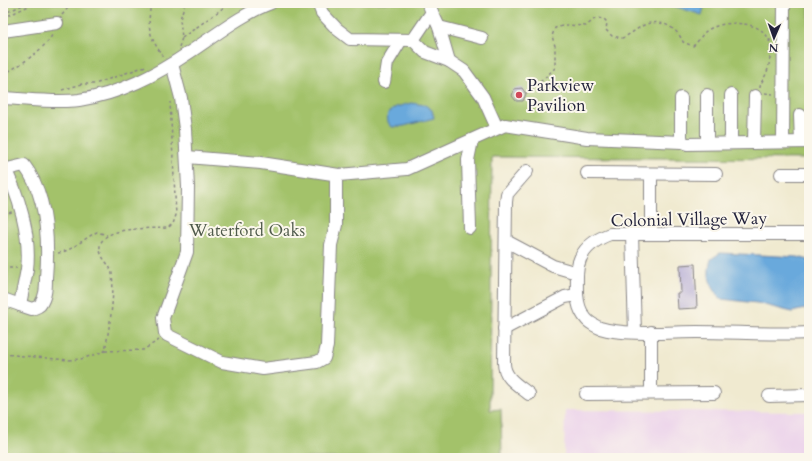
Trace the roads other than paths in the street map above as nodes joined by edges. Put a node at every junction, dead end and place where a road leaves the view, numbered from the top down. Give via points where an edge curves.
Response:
1 (271, 3) edge
2 (318, 3) edge
3 (784, 3) edge
4 (430, 8) edge
5 (57, 23) road end
6 (439, 27) junction
7 (3, 31) edge
8 (482, 38) dead end
9 (407, 40) junction
10 (449, 61) junction
11 (162, 66) junction
12 (384, 82) dead end
13 (707, 95) dead end
14 (731, 95) dead end
15 (755, 96) dead end
16 (3, 98) edge
17 (681, 98) dead end
18 (783, 115) junction
19 (805, 115) edge
20 (497, 128) junction
21 (472, 140) junction
22 (682, 142) junction
23 (754, 142) junction
24 (783, 142) junction
25 (805, 142) edge
26 (707, 143) junction
27 (731, 143) junction
28 (187, 157) junction
29 (4, 168) edge
30 (527, 171) dead end
31 (587, 173) dead end
32 (651, 174) junction
33 (716, 174) dead end
34 (781, 174) dead end
35 (809, 174) edge
36 (336, 175) junction
37 (470, 228) dead end
38 (632, 234) junction
39 (651, 234) junction
40 (809, 234) edge
41 (506, 241) junction
42 (576, 273) junction
43 (577, 295) junction
44 (3, 299) edge
45 (20, 305) junction
46 (504, 329) junction
47 (635, 332) junction
48 (651, 332) junction
49 (809, 333) edge
50 (714, 392) dead end
51 (651, 393) junction
52 (529, 394) dead end
53 (586, 394) dead end
54 (809, 395) edge
55 (769, 396) dead end

1 - 11 street via 246,15
2 - 9 street via 322,13 350,39
3 - 18 street
4 - 6 street
4 - 9 street
5 - 7 street
6 - 8 street
6 - 10 street
9 - 10 street via 425,52
9 - 12 street via 387,63
10 - 20 street via 464,71 483,97
11 - 16 street via 135,84 118,91 78,100
11 - 28 street via 181,98
13 - 26 street
14 - 27 street
15 - 23 street
17 - 22 street
18 - 19 street
18 - 24 street
19 - 25 street
20 - 21 street
20 - 22 street via 505,125 587,138
21 - 36 street via 407,169
21 - 37 street via 468,160
22 - 26 street
23 - 24 street
23 - 27 street
24 - 25 street
26 - 27 street
28 - 36 street via 254,162
28 - 36 street via 187,252 163,318 167,335 222,362 262,369 317,362 324,358 327,346 331,245 336,225
29 - 45 street via 21,209 25,232 27,268
29 - 45 street via 24,165 31,174 43,213 48,254 45,295 40,305 32,309
30 - 41 street via 507,194
31 - 32 street
32 - 33 street
32 - 39 street
34 - 35 street
38 - 39 street, Colonial Village Way
38 - 42 street, Colonial Village Way via 610,234 592,242 579,259
38 - 47 street
39 - 40 street, Colonial Village Way
41 - 42 street via 546,263
41 - 46 street
42 - 43 street, Colonial Village Way
43 - 46 street via 558,300
43 - 47 street, Colonial Village Way via 580,309 588,321 600,328
44 - 45 street
46 - 52 street via 504,371
47 - 48 street, Colonial Village Way
48 - 49 street, Colonial Village Way
48 - 51 street
50 - 51 street
51 - 53 street
54 - 55 street

